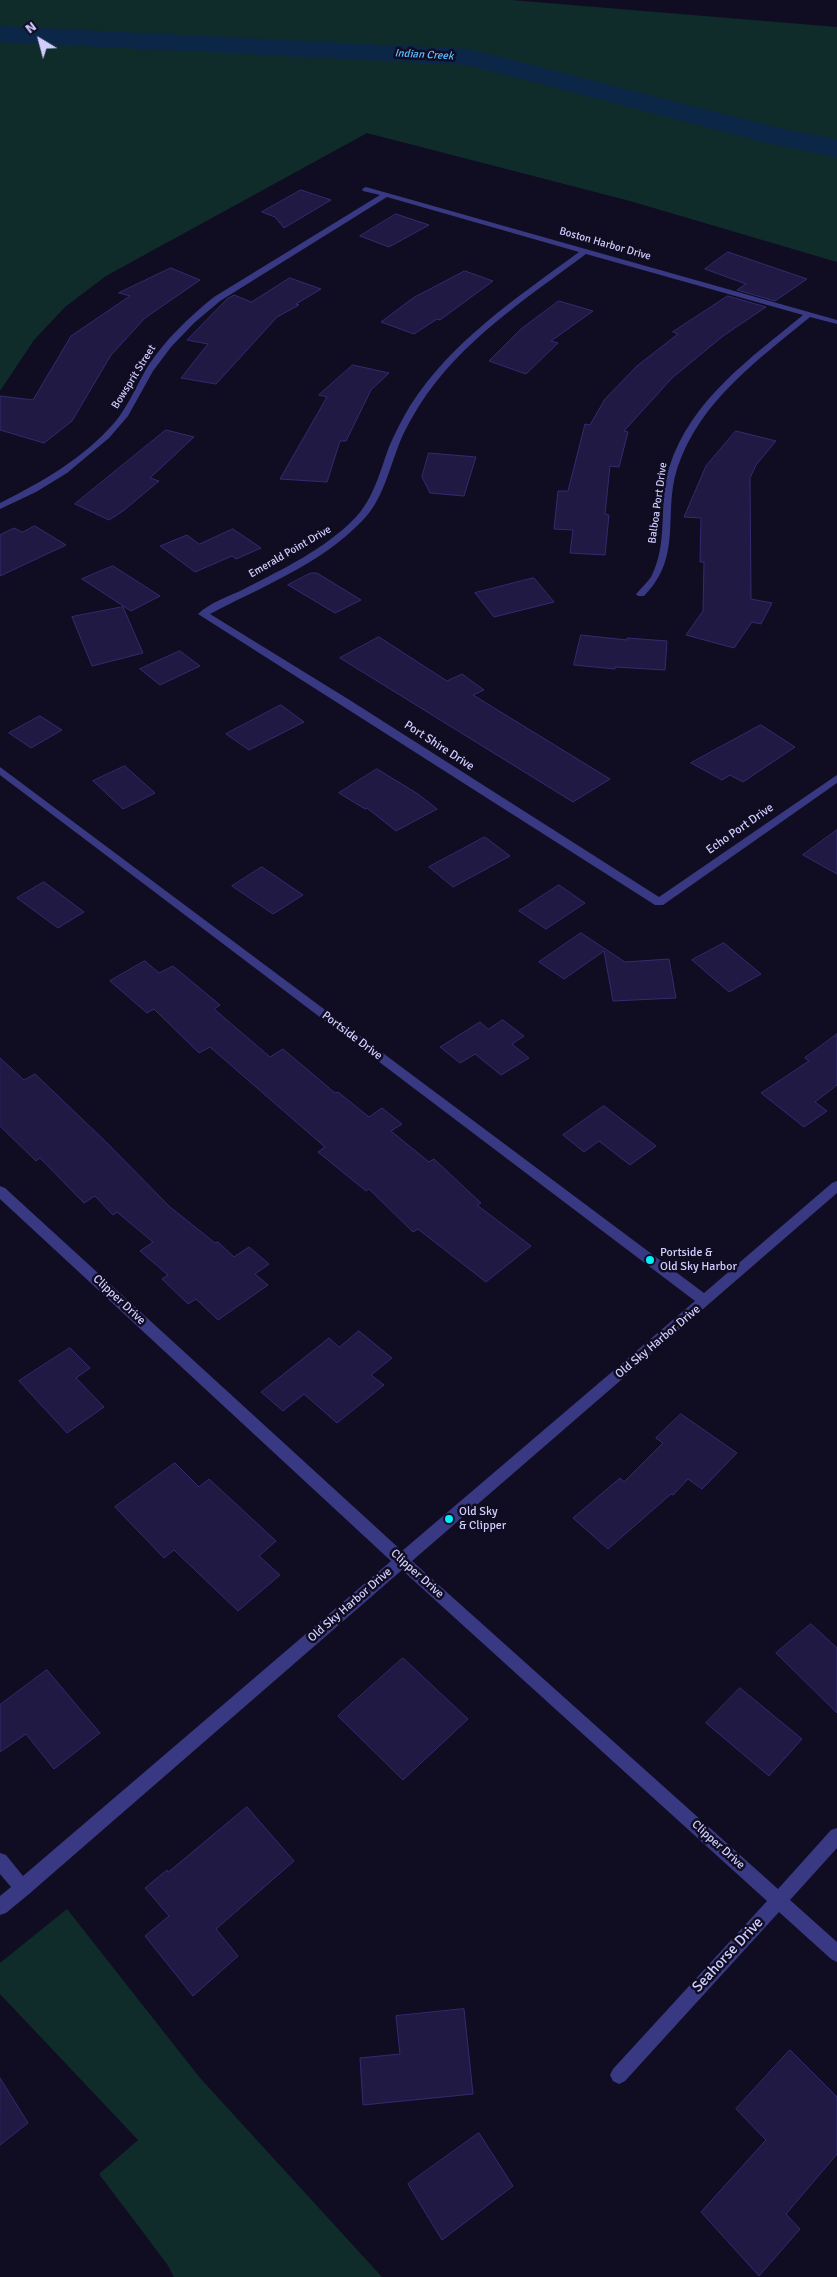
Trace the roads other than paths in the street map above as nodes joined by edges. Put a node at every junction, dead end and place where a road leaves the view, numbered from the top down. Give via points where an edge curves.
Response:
1 (366, 189) dead end
2 (387, 194) junction
3 (586, 250) junction
4 (809, 314) junction
5 (837, 322) edge
6 (0, 506) edge
7 (641, 594) dead end
8 (203, 614) joint
9 (0, 770) edge
10 (837, 778) edge
11 (660, 902) joint
12 (837, 1186) edge
13 (0, 1192) edge
14 (705, 1301) junction
15 (401, 1560) junction
16 (837, 1836) edge
17 (0, 1861) edge
18 (24, 1888) junction
19 (778, 1900) junction
20 (0, 1907) edge
21 (837, 1954) edge
22 (618, 2075) dead end

1 - 2 street, Boston Harbor Drive
2 - 3 street, Boston Harbor Drive
2 - 6 street, Bowsprit Street via 217,299 170,342 152,366 131,405 98,442 56,476
3 - 4 street, Boston Harbor Drive
3 - 8 street, Emerald Point Drive via 519,299 446,365 417,402 395,443 370,505 346,531 312,555
4 - 5 street, Boston Harbor Drive
4 - 7 street, Balboa Port Drive via 717,392 697,416 682,442 672,470 662,562 654,579
8 - 11 street, Port Shire Drive
9 - 14 street, Portside Drive
10 - 11 street, Echo Port Drive
12 - 14 street, Old Sky Harbor Drive
13 - 15 street, Clipper Drive
14 - 15 street, Old Sky Harbor Drive
15 - 18 street, Old Sky Harbor Drive
15 - 19 street, Clipper Drive
16 - 19 street, Seahorse Drive
17 - 18 street
18 - 20 street, Old Sky Harbor Drive
19 - 21 street, Clipper Drive
19 - 22 street, Seahorse Drive

